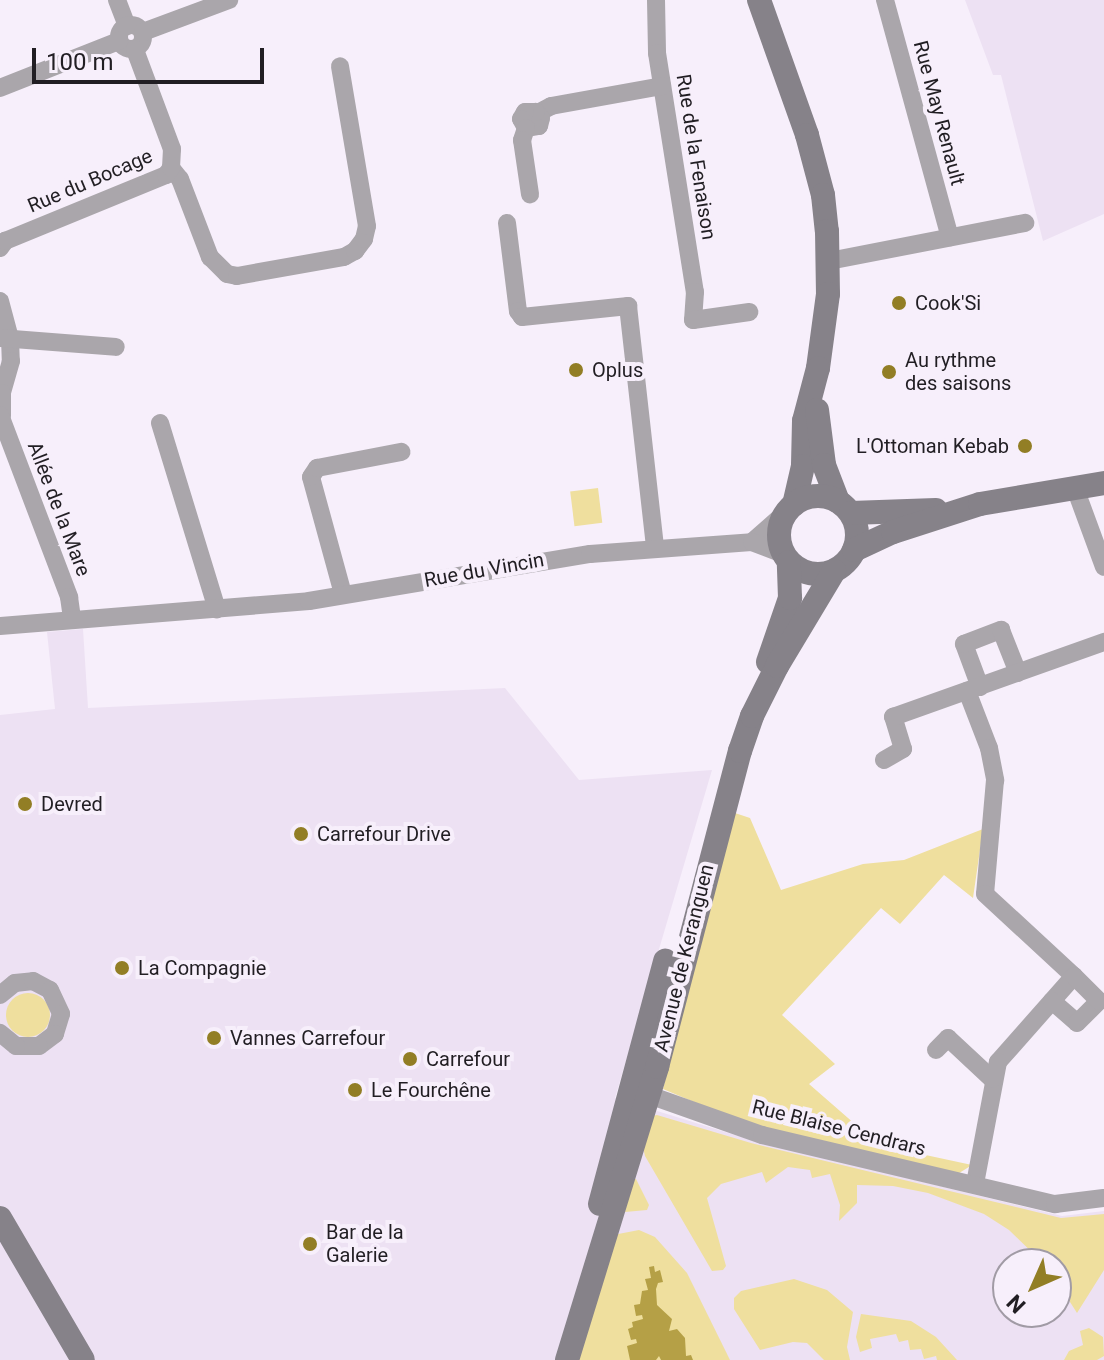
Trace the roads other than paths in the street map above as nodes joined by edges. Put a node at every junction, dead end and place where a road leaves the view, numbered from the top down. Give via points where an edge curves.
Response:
1 (117, 0) edge
2 (229, 0) edge
3 (656, 0) edge
4 (759, 0) edge
5 (885, 0) edge
6 (131, 37) junction
7 (340, 66) dead end
8 (662, 86) junction
9 (0, 88) edge
10 (171, 168) junction
11 (530, 194) dead end
12 (507, 223) dead end
13 (1025, 223) dead end
14 (950, 237) junction
15 (0, 248) edge
16 (829, 261) junction
17 (0, 301) edge
18 (749, 312) dead end
19 (5, 338) edge
20 (116, 347) dead end
21 (818, 368) junction
22 (1, 416) edge
23 (160, 423) dead end
24 (401, 452) dead end
25 (1104, 483) edge
26 (1075, 488) junction
27 (844, 507) junction
28 (790, 508) junction
29 (962, 509) junction
30 (752, 542) junction
31 (655, 548) junction
32 (854, 550) junction
33 (786, 558) junction
34 (1104, 567) edge
35 (834, 571) junction
36 (343, 594) junction
37 (217, 609) junction
38 (72, 619) junction
39 (0, 626) edge
40 (1104, 642) edge
41 (1018, 673) junction
42 (974, 689) junction
43 (884, 760) dead end
44 (1074, 976) junction
45 (1096, 990) edge
46 (0, 995) edge
47 (1052, 1001) junction
48 (3, 1040) edge
49 (936, 1050) dead end
50 (992, 1079) junction
51 (649, 1095) junction
52 (975, 1184) junction
53 (1104, 1198) edge
54 (0, 1218) edge
55 (0, 1246) edge
56 (70, 1360) edge
57 (83, 1360) edge
58 (557, 1360) edge
59 (567, 1360) edge

1 - 6 street, Rue du Bocage
2 - 6 street
3 - 8 street, Rue de la Fenaison
4 - 16 main road via 807,135 823,195
5 - 14 street, Rue May Renault
6 - 9 street
6 - 10 street, Rue du Bocage via 172,149
7 - 10 street via 367,226 355,251 328,260 227,274 210,257
8 - 11 street via 551,106 538,113 539,126 526,128 522,140
8 - 18 street, Rue de la Fenaison via 695,292 688,321
10 - 15 street, Rue du Bocage via 159,180 5,241
12 - 31 street via 522,317 626,305 629,309
13 - 14 street
14 - 16 street
16 - 21 main road
17 - 19 street
19 - 20 street
19 - 22 street via 11,361
21 - 27 main road via 817,423 824,465
21 - 28 main road via 804,421 803,466
22 - 38 street, Allée de la Mare via 69,597
23 - 37 street
24 - 36 street via 317,468 311,477
25 - 26 main road
26 - 29 main road
26 - 34 street
27 - 28 main road via 815,496
27 - 29 main road
27 - 32 main road via 857,538
28 - 30 street
28 - 33 main road via 778,535
29 - 32 main road
30 - 31 street, Rue du Vincin
30 - 33 street, Rue du Vincin
31 - 36 street, Rue du Vincin via 562,557
32 - 35 main road
33 - 35 main road via 810,574
33 - 58 main road, Avenue de Keranguen via 790,598 769,660 727,749 692,857
35 - 51 main road, Avenue de Keranguen via 777,666 748,727
36 - 37 street, Rue du Vincin
37 - 38 street, Rue du Vincin
38 - 39 street, Rue du Vincin
40 - 41 street
41 - 42 street
41 - 42 street via 1001,630 964,644
42 - 43 street via 893,717 903,749
42 - 44 street via 995,780 985,894
44 - 45 street
44 - 47 street
45 - 47 street via 1099,1001 1077,1023
46 - 48 street via 15,983 42,984 56,997 61,1014 55,1034 39,1046
47 - 50 street via 998,1062
49 - 50 street via 948,1038
50 - 52 street
51 - 52 street, Rue Blaise Cendrars via 762,1135
51 - 59 main road, Avenue de Keranguen
52 - 53 street, Rue Blaise Cendrars via 1055,1204
54 - 57 main road
55 - 56 main road

